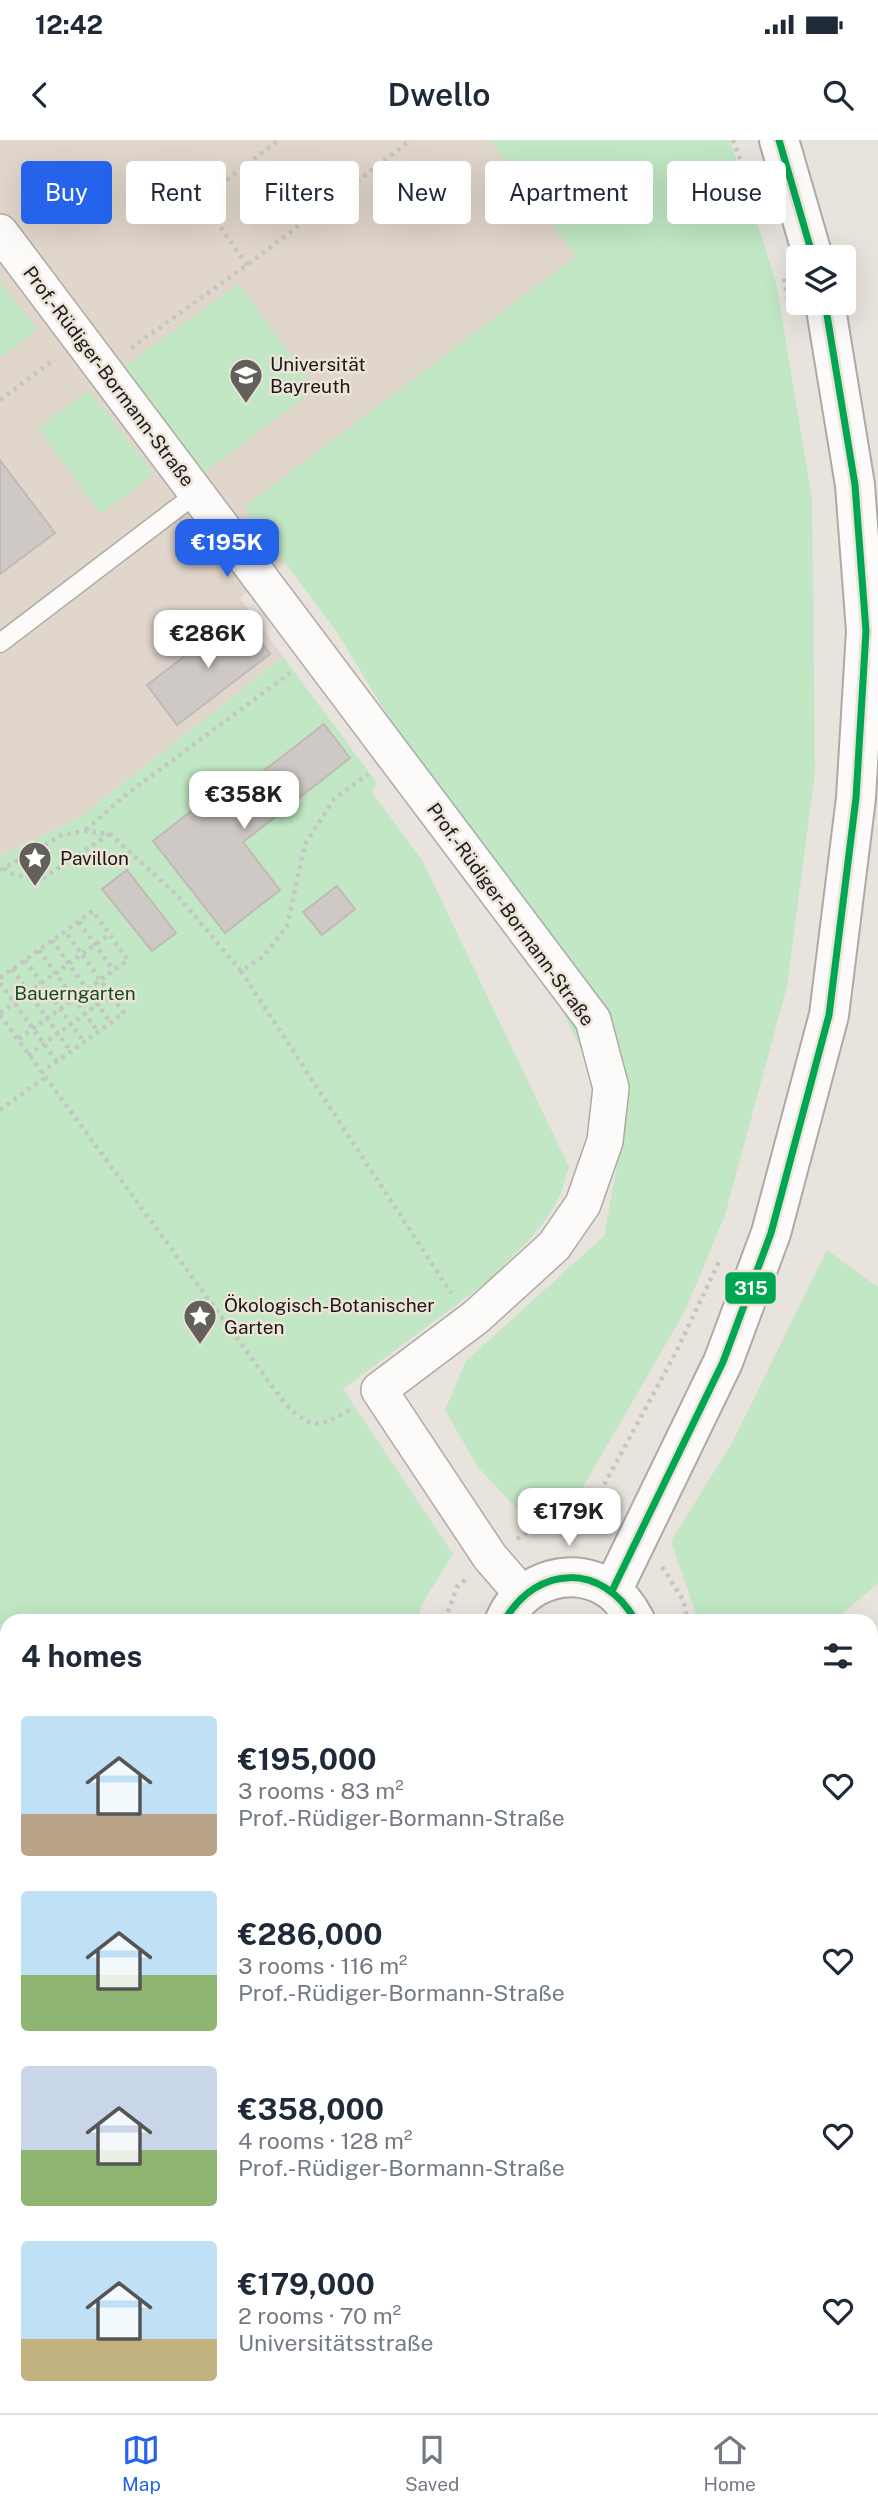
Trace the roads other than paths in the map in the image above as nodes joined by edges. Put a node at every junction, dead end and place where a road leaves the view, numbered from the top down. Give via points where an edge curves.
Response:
1 (779, 140) edge
2 (0, 232) edge
3 (794, 245) edge
4 (810, 315) edge
5 (197, 493) junction
6 (0, 643) edge
7 (612, 1591) junction
8 (514, 1608) edge
9 (632, 1614) edge

1 - 3 main road
2 - 5 street, Prof.-Rüdiger-Bormann-Straße
4 - 7 main road via 855,485 866,631 856,798 828,1015 771,1233 723,1362
5 - 6 lane
5 - 8 street, Prof.-Rüdiger-Bormann-Straße via 593,1020 611,1088 605,1141 583,1204 554,1246 476,1317 379,1390 490,1557
7 - 8 main road via 595,1581 557,1578 539,1584
7 - 9 main road

